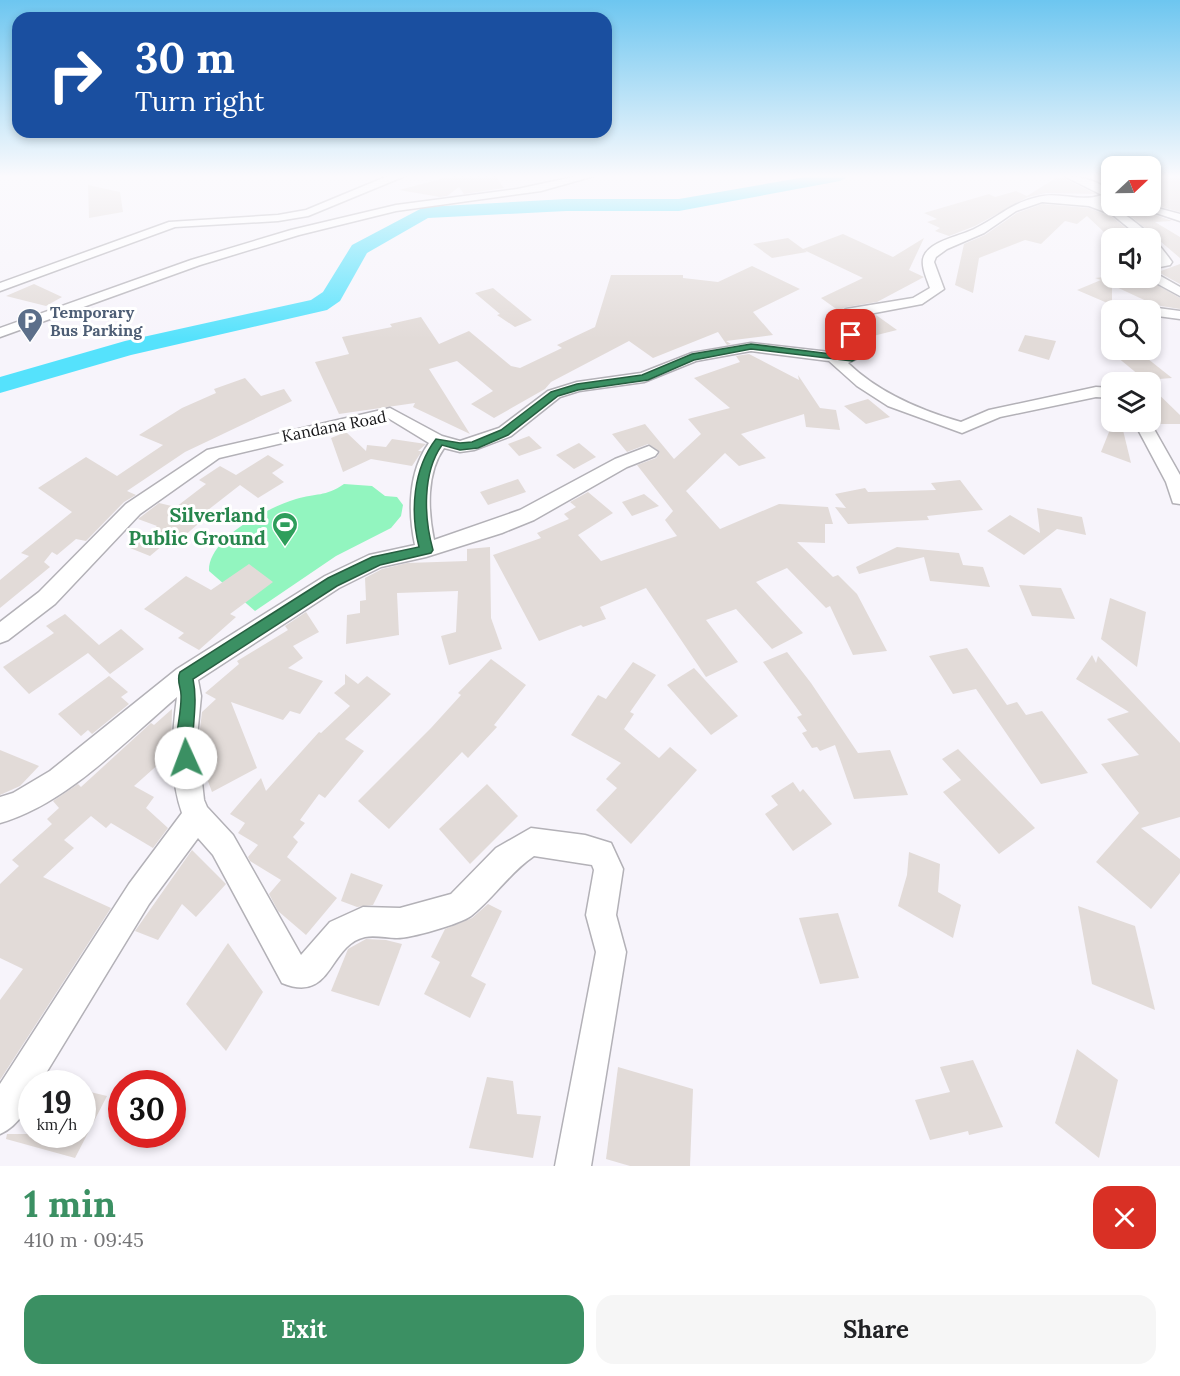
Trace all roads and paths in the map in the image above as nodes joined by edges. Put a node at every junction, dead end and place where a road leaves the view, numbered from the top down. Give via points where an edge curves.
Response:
1 (155, 230) edge
2 (306, 230) edge
3 (981, 230) edge
4 (1161, 281) edge
5 (0, 287) edge
6 (1179, 292) edge
7 (1161, 311) edge
8 (1180, 315) edge
9 (0, 333) edge
10 (836, 359) junction
11 (1101, 392) edge
12 (1147, 432) edge
13 (440, 441) junction
14 (649, 452) dead end
15 (1180, 498) edge
16 (426, 550) junction
17 (0, 634) edge
18 (185, 676) junction
19 (0, 810) edge
20 (198, 816) junction
21 (0, 1116) edge
22 (573, 1166) edge

1 - 5 street
2 - 9 street via 175,268
3 - 10 street via 930,255 928,262 937,290 917,301 841,317 861,354
4 - 6 street
7 - 8 street
10 - 11 street via 848,374 918,416 962,428 995,413
10 - 13 street, Kandana Road via 751,347 692,357 644,377 554,394 505,432 474,445 460,447
12 - 15 street
13 - 16 street via 431,452 423,476 421,528
13 - 17 street, Kandana Road via 390,413 213,454 133,509 47,598
14 - 16 street via 621,463 527,515
16 - 18 street via 376,560 332,582
18 - 19 street via 59,780 18,805
18 - 20 street via 189,696 184,737 191,800
20 - 21 street via 133,904
20 - 22 street via 223,845 292,972 306,973 341,933 363,922 400,923 460,906 506,858 531,842 601,853 609,869 601,915 611,952

